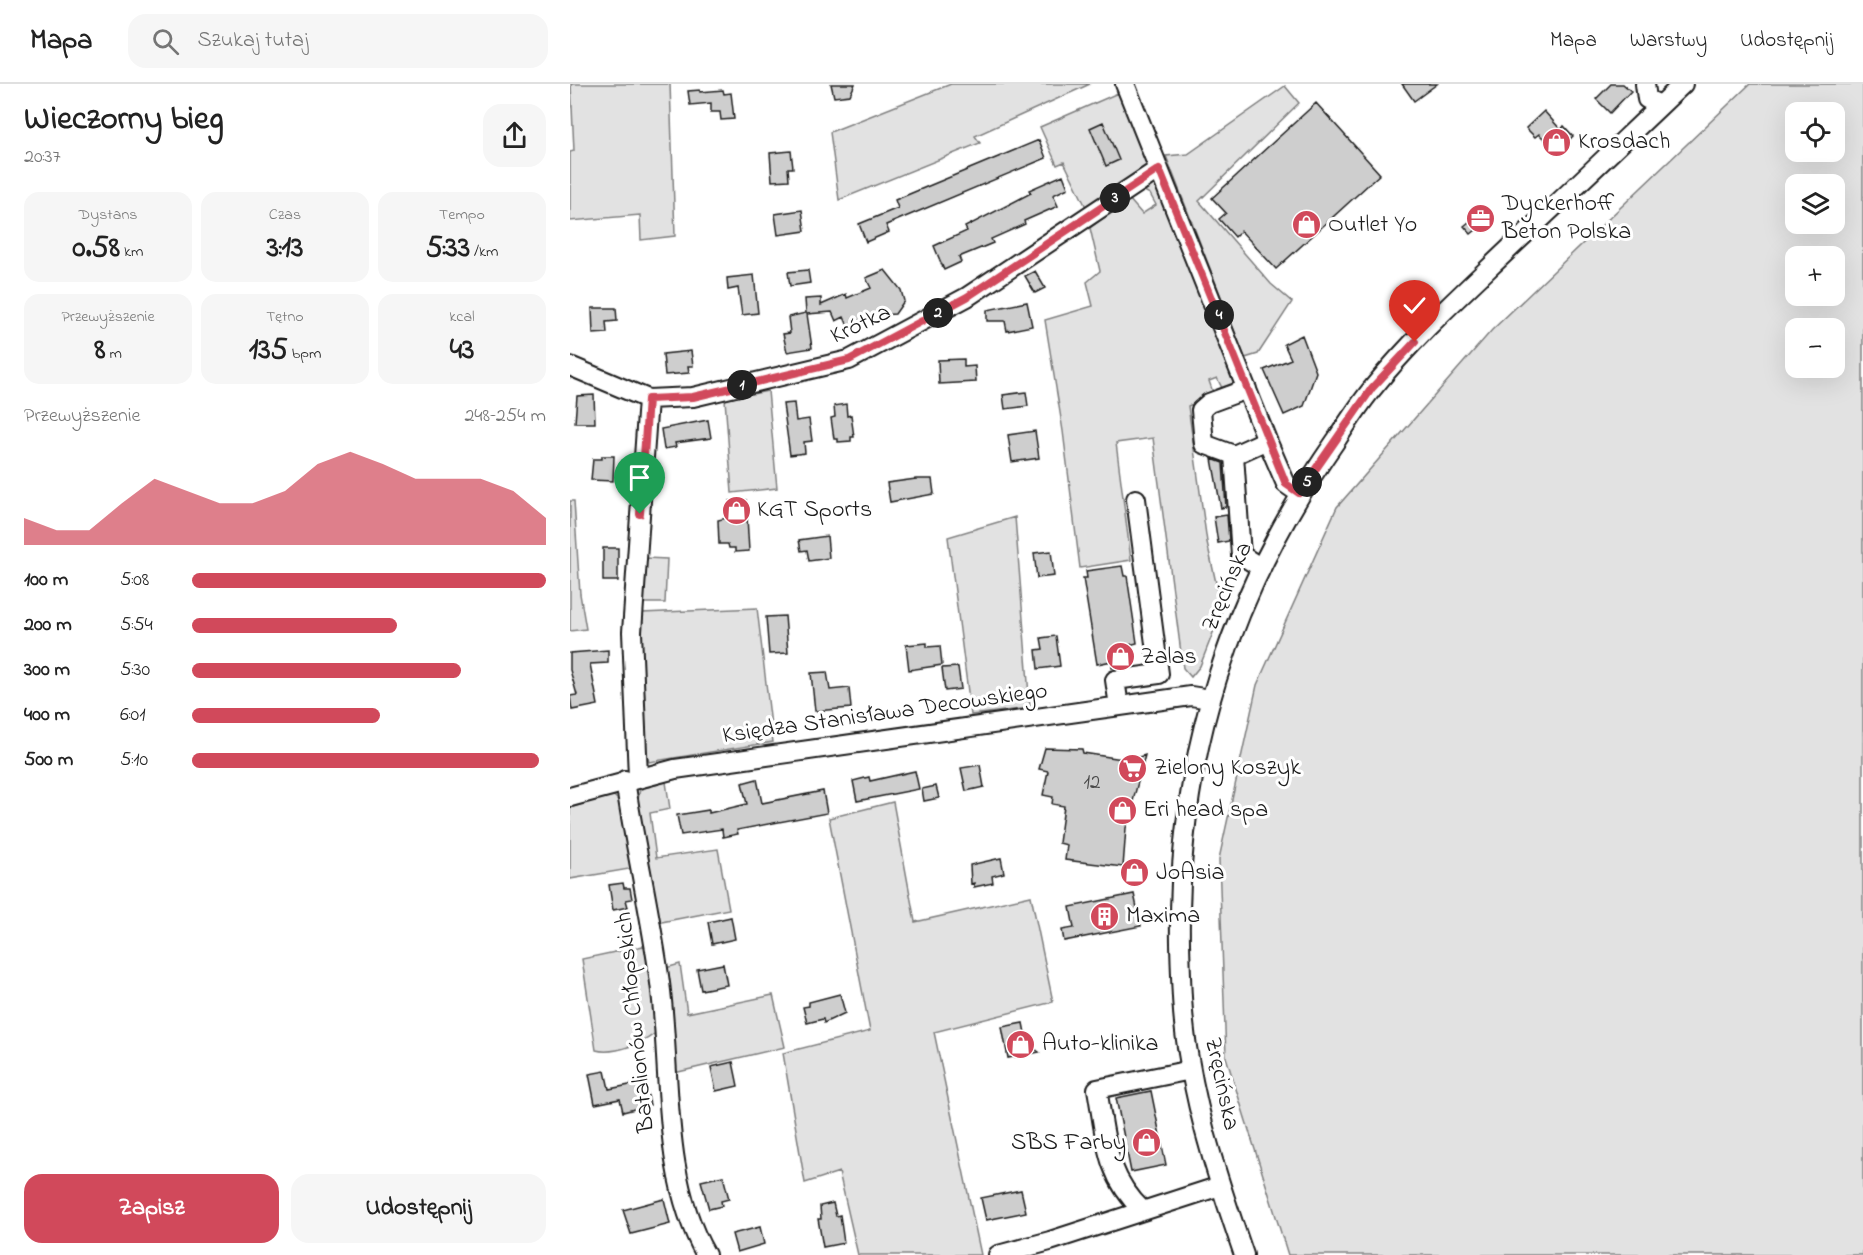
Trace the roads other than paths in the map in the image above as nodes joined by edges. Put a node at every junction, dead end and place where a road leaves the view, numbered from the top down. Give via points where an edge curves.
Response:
1 (1125, 84) edge
2 (1645, 84) edge
3 (1683, 84) edge
4 (1660, 105) junction
5 (1159, 169) junction
6 (570, 366) edge
7 (1247, 389) junction
8 (648, 399) junction
9 (1267, 440) junction
10 (1234, 455) junction
11 (1299, 493) junction
12 (1136, 499) dead end
13 (1260, 567) junction
14 (1210, 699) junction
15 (1119, 706) junction
16 (631, 778) junction
17 (570, 797) edge
18 (1191, 1070) junction
19 (1220, 1186) junction
20 (1143, 1211) junction
21 (706, 1255) edge
22 (998, 1255) edge
23 (1244, 1255) edge

1 - 5 street
2 - 4 street via 1647,99
3 - 4 street, Zręcińska
4 - 11 street, Zręcińska via 1459,296 1372,388
5 - 7 street
5 - 8 street, Krótka via 967,297 849,360 693,397
6 - 8 street
7 - 9 street
7 - 10 street via 1209,403 1201,410 1204,444
8 - 16 street, Batalionów Chłopskich via 632,632
9 - 10 street
9 - 11 street via 1286,484
10 - 13 street via 1241,555
11 - 13 street, Zręcińska
12 - 15 street via 1160,674 1115,680
13 - 14 street, Zręcińska
14 - 15 street, Księdza Stanisława Decowskiego via 1191,696
14 - 18 street, Zręcińska via 1190,785 1179,895 1181,998
15 - 16 street, Księdza Stanisława Decowskiego
16 - 17 street, Księdza Stanisława Decowskiego
16 - 21 street, Batalionów Chłopskich via 666,1034 670,1124 684,1206
18 - 19 street, Zręcińska
18 - 20 street via 1097,1089 1117,1180
19 - 20 street
19 - 23 street, Zręcińska
20 - 22 street

